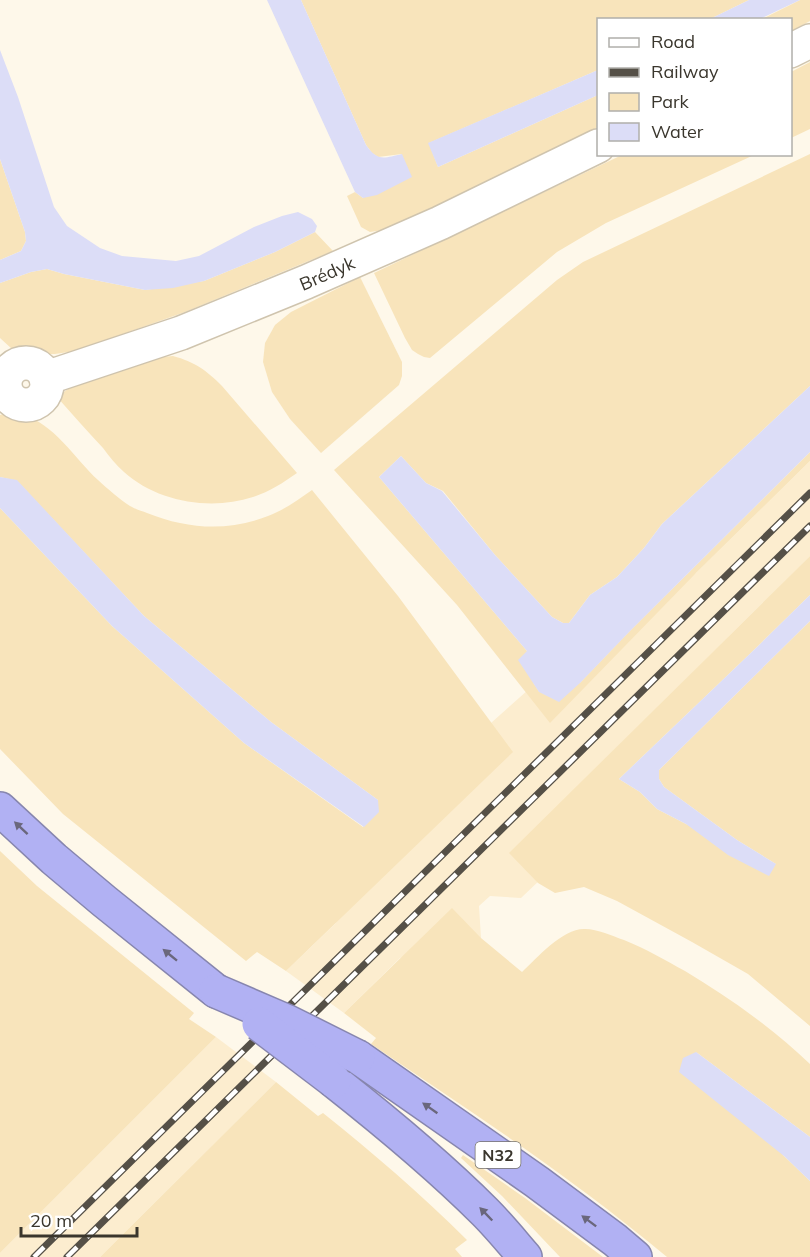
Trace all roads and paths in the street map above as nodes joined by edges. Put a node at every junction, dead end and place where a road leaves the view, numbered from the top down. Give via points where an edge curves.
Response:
1 (810, 41) edge
2 (792, 50) edge
3 (597, 146) edge
4 (3, 392) edge
5 (0, 809) edge
6 (216, 991) junction
7 (525, 1257) edge
8 (635, 1257) edge

1 - 2 street
3 - 4 street, Brédyk via 440,223 306,282 181,333 46,378 47,389 37,402 21,404
6 -> 5 highway, N32 via 96,894
7 -> 6 highway, N32, bridge via 486,1213 387,1123
8 -> 6 highway, N32, bridge via 537,1182 358,1057

